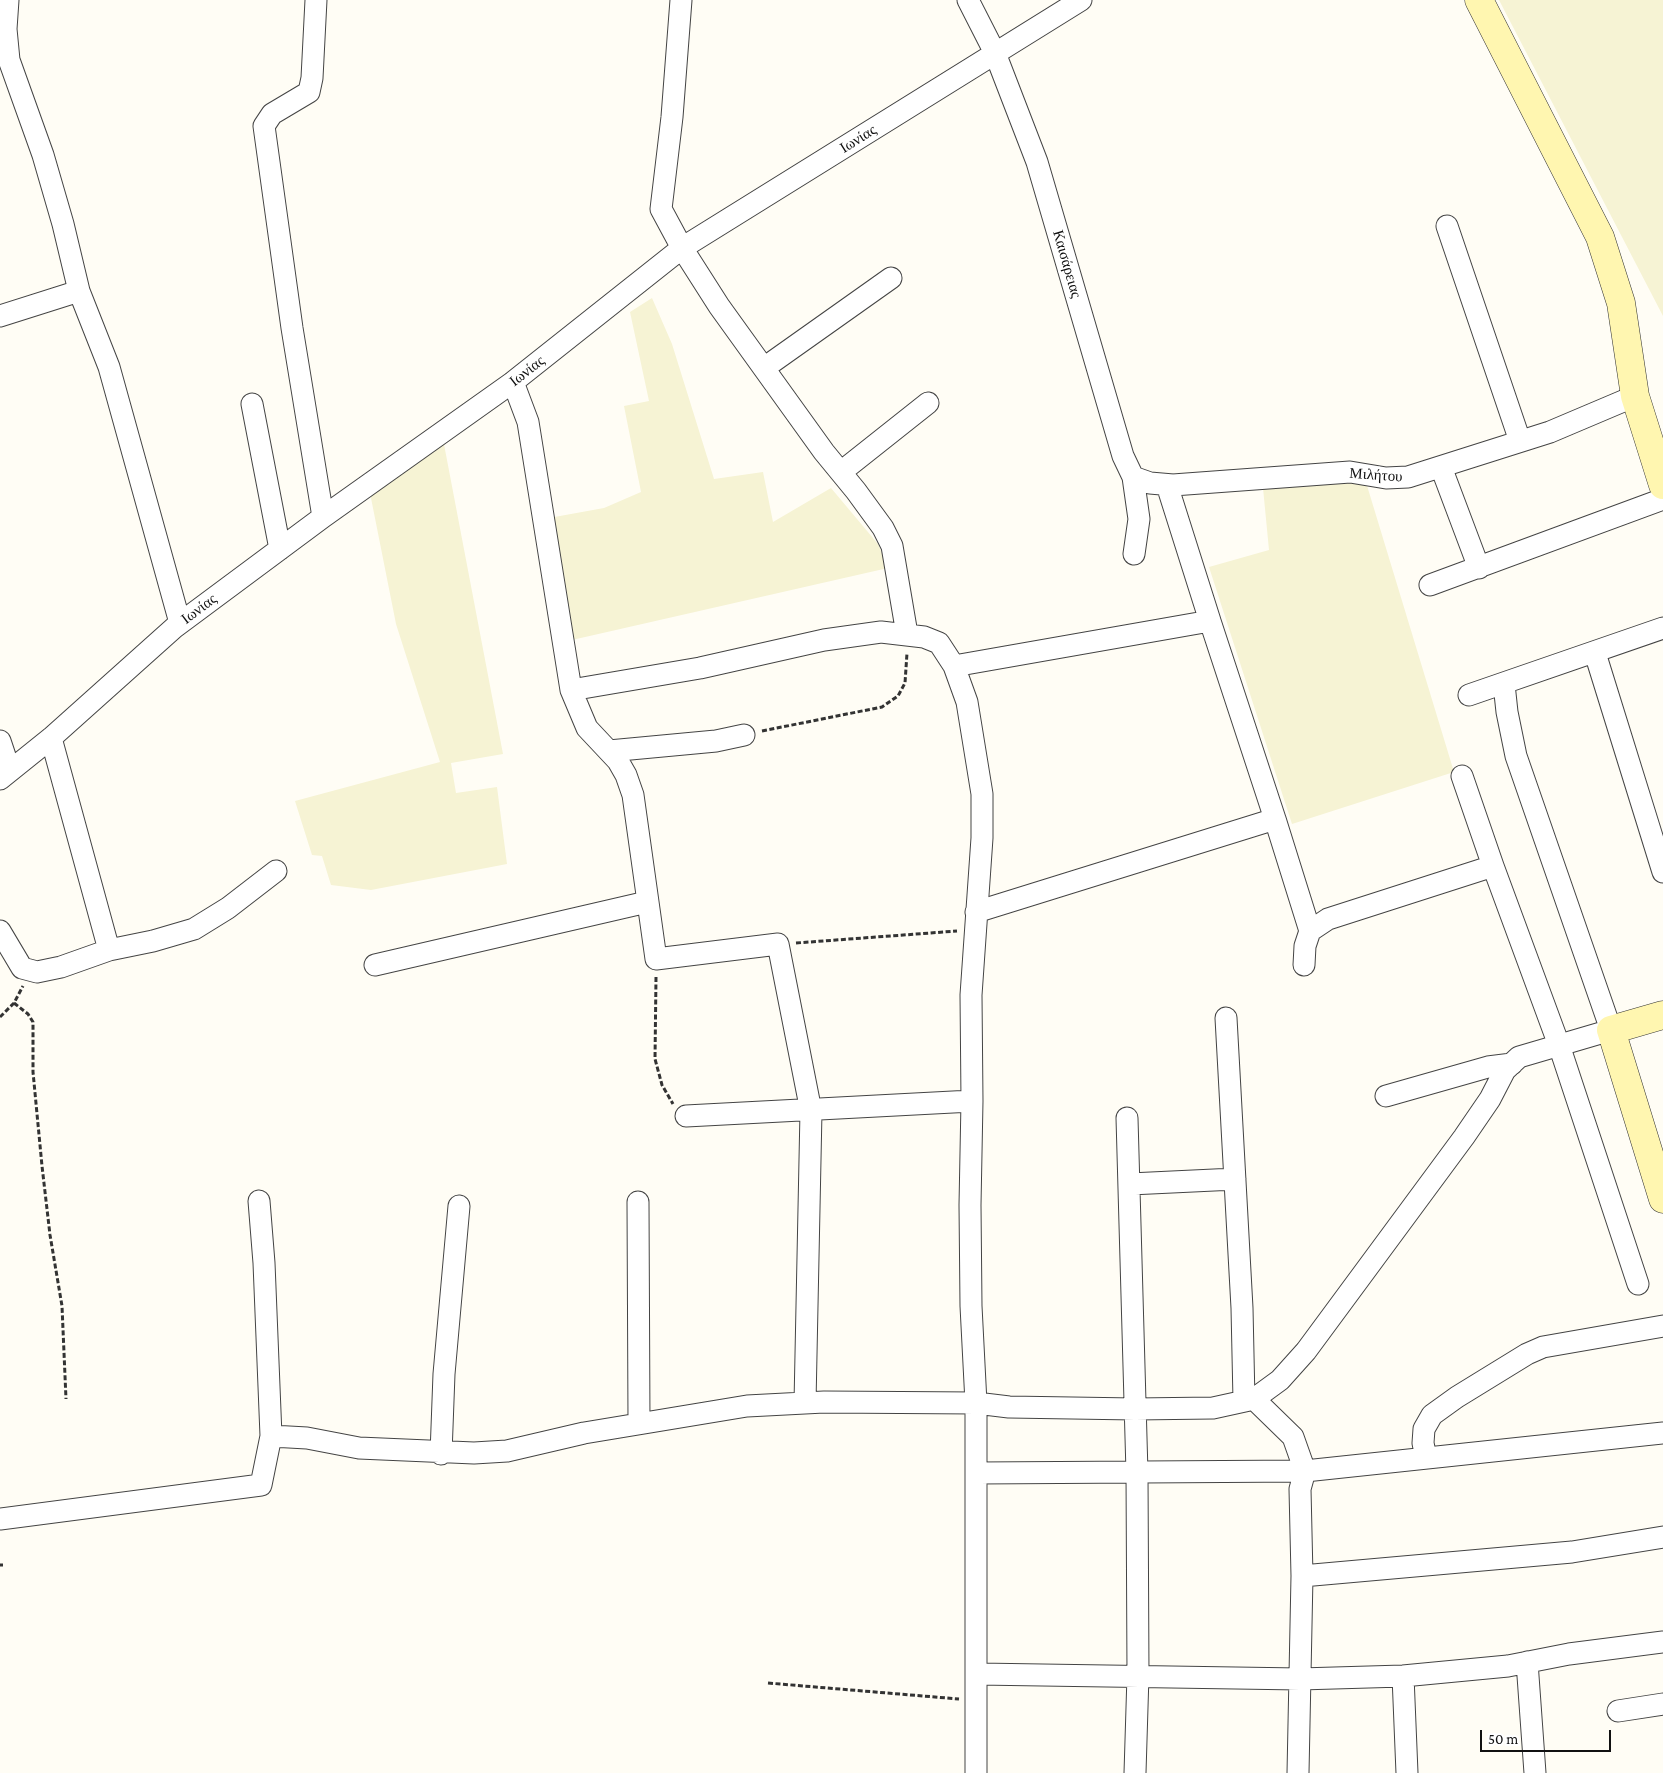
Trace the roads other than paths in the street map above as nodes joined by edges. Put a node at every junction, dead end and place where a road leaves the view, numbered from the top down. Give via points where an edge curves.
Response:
1 (8, 0) edge
2 (316, 0) edge
3 (681, 0) edge
4 (968, 0) edge
5 (1080, 0) edge
6 (1479, 0) edge
7 (995, 53) junction
8 (1447, 226) dead end
9 (682, 248) junction
10 (891, 278) dead end
11 (79, 291) junction
12 (0, 316) edge
13 (764, 368) junction
14 (513, 382) junction
15 (1635, 396) junction
16 (928, 403) dead end
17 (252, 404) dead end
18 (1520, 442) junction
19 (1441, 467) junction
20 (841, 472) junction
21 (1133, 478) junction
22 (1167, 485) junction
23 (1663, 485) edge
24 (1663, 499) edge
25 (323, 517) junction
26 (280, 549) junction
27 (1134, 554) dead end
28 (1479, 568) junction
29 (1430, 585) dead end
30 (1210, 621) junction
31 (180, 624) junction
32 (1663, 628) edge
33 (907, 634) junction
34 (1595, 653) junction
35 (954, 666) junction
36 (1504, 684) junction
37 (571, 690) junction
38 (1469, 695) dead end
39 (744, 735) road end
40 (51, 738) junction
41 (0, 741) edge
42 (609, 751) junction
43 (5, 775) edge
44 (1462, 776) dead end
45 (1275, 820) junction
46 (1493, 866) junction
47 (276, 871) dead end
48 (1663, 872) edge
49 (647, 902) junction
50 (975, 921) junction
51 (0, 930) edge
52 (1310, 931) junction
53 (108, 950) junction
54 (375, 965) dead end
55 (1304, 965) dead end
56 (1663, 1016) edge
57 (1226, 1018) dead end
58 (1611, 1030) junction
59 (1559, 1045) junction
60 (1512, 1064) junction
61 (1386, 1096) dead end
62 (972, 1101) junction
63 (810, 1111) junction
64 (686, 1116) road end
65 (1128, 1118) dead end
66 (1234, 1179) junction
67 (1130, 1184) junction
68 (1663, 1199) edge
69 (259, 1201) dead end
70 (638, 1202) dead end
71 (459, 1206) dead end
72 (1638, 1284) dead end
73 (1663, 1326) edge
74 (1249, 1400) junction
75 (805, 1403) junction
76 (976, 1403) junction
77 (1135, 1409) junction
78 (639, 1424) junction
79 (1663, 1433) edge
80 (271, 1436) junction
81 (442, 1454) junction
82 (1426, 1458) junction
83 (1305, 1471) junction
84 (977, 1473) junction
85 (1137, 1473) junction
86 (0, 1518) edge
87 (1663, 1537) edge
88 (1302, 1576) junction
89 (1663, 1642) edge
90 (1527, 1662) junction
91 (978, 1674) junction
92 (1138, 1676) junction
93 (1403, 1676) junction
94 (1300, 1679) junction
95 (1663, 1704) edge
96 (1618, 1711) dead end
97 (976, 1773) edge
98 (1135, 1773) edge
99 (1298, 1773) edge
100 (1407, 1773) edge
101 (1535, 1773) edge

1 - 11 street via 9,60 43,155
2 - 25 street via 309,92 272,114 264,126
3 - 9 street via 661,210
4 - 7 street, Καισάρειας
5 - 7 street, Ιωνίας
6 - 15 street via 1600,237 1621,303
7 - 9 street, Ιωνίας
7 - 21 street, Καισάρειας via 1037,162 1123,456
8 - 18 street
9 - 13 street
9 - 14 street, Ιωνίας
10 - 13 street
11 - 12 street
11 - 31 street via 109,367
13 - 20 street
14 - 25 street, Ιωνίας
14 - 37 street via 532,440
15 - 18 street, Μιλήτου
15 - 23 street
16 - 20 street
17 - 26 street
18 - 19 street, Μιλήτου
19 - 22 street, Μιλήτου via 1408,477 1386,478 1350,472
19 - 28 street
20 - 33 street via 883,528 892,546
21 - 22 street, Μιλήτου
21 - 27 street, Καισάρειας via 1139,519
22 - 30 street
24 - 28 street
25 - 26 street, Ιωνίας
26 - 31 street, Ιωνίας
28 - 29 street
30 - 35 street
30 - 45 street
31 - 40 street, Ιωνίας
32 - 34 street
33 - 35 street via 939,643
33 - 37 street via 881,632 824,640 700,668
34 - 36 street
34 - 48 street
35 - 50 street via 967,702 982,794
36 - 38 street
36 - 58 street via 1516,756
37 - 42 street via 587,728
39 - 42 street via 716,741
40 - 43 street, Ιωνίας
40 - 53 street
41 - 43 street
42 - 49 street via 626,775 633,795
44 - 46 street
45 - 50 street
45 - 52 street
46 - 52 street via 1328,919
46 - 59 street
47 - 53 street via 194,929
49 - 54 street
49 - 63 street via 656,959 778,944
50 - 62 street via 971,995
51 - 53 street via 22,968 37,972
52 - 55 street via 1304,946
56 - 58 street
57 - 66 street
58 - 59 street
58 - 68 street
59 - 60 street via 1520,1057
59 - 72 street
60 - 61 street via 1488,1067
60 - 74 street via 1505,1070 1490,1100 1464,1137 1306,1351 1280,1380
62 - 63 street
62 - 76 street via 971,1306
63 - 64 street
63 - 75 street
65 - 67 street
66 - 67 street
66 - 74 street
67 - 77 street
69 - 80 street
70 - 78 street
71 - 81 street via 444,1374
73 - 82 street via 1551,1346 1527,1354 1432,1416 1424,1429
74 - 77 street via 1213,1408
74 - 83 street via 1293,1437
75 - 76 street
75 - 78 street via 747,1406
76 - 77 street
76 - 84 street
77 - 85 street
78 - 81 street via 507,1451
79 - 82 street
80 - 81 street via 307,1438 359,1448
80 - 86 street via 261,1485
82 - 83 street
83 - 85 street
83 - 88 street via 1300,1489
84 - 85 street
84 - 91 street
85 - 92 street
87 - 88 street via 1572,1552
88 - 94 street
89 - 90 street
90 - 93 street
90 - 101 street
91 - 92 street
91 - 97 street
92 - 94 street
92 - 98 street
93 - 94 street
93 - 100 street
94 - 99 street
95 - 96 street

